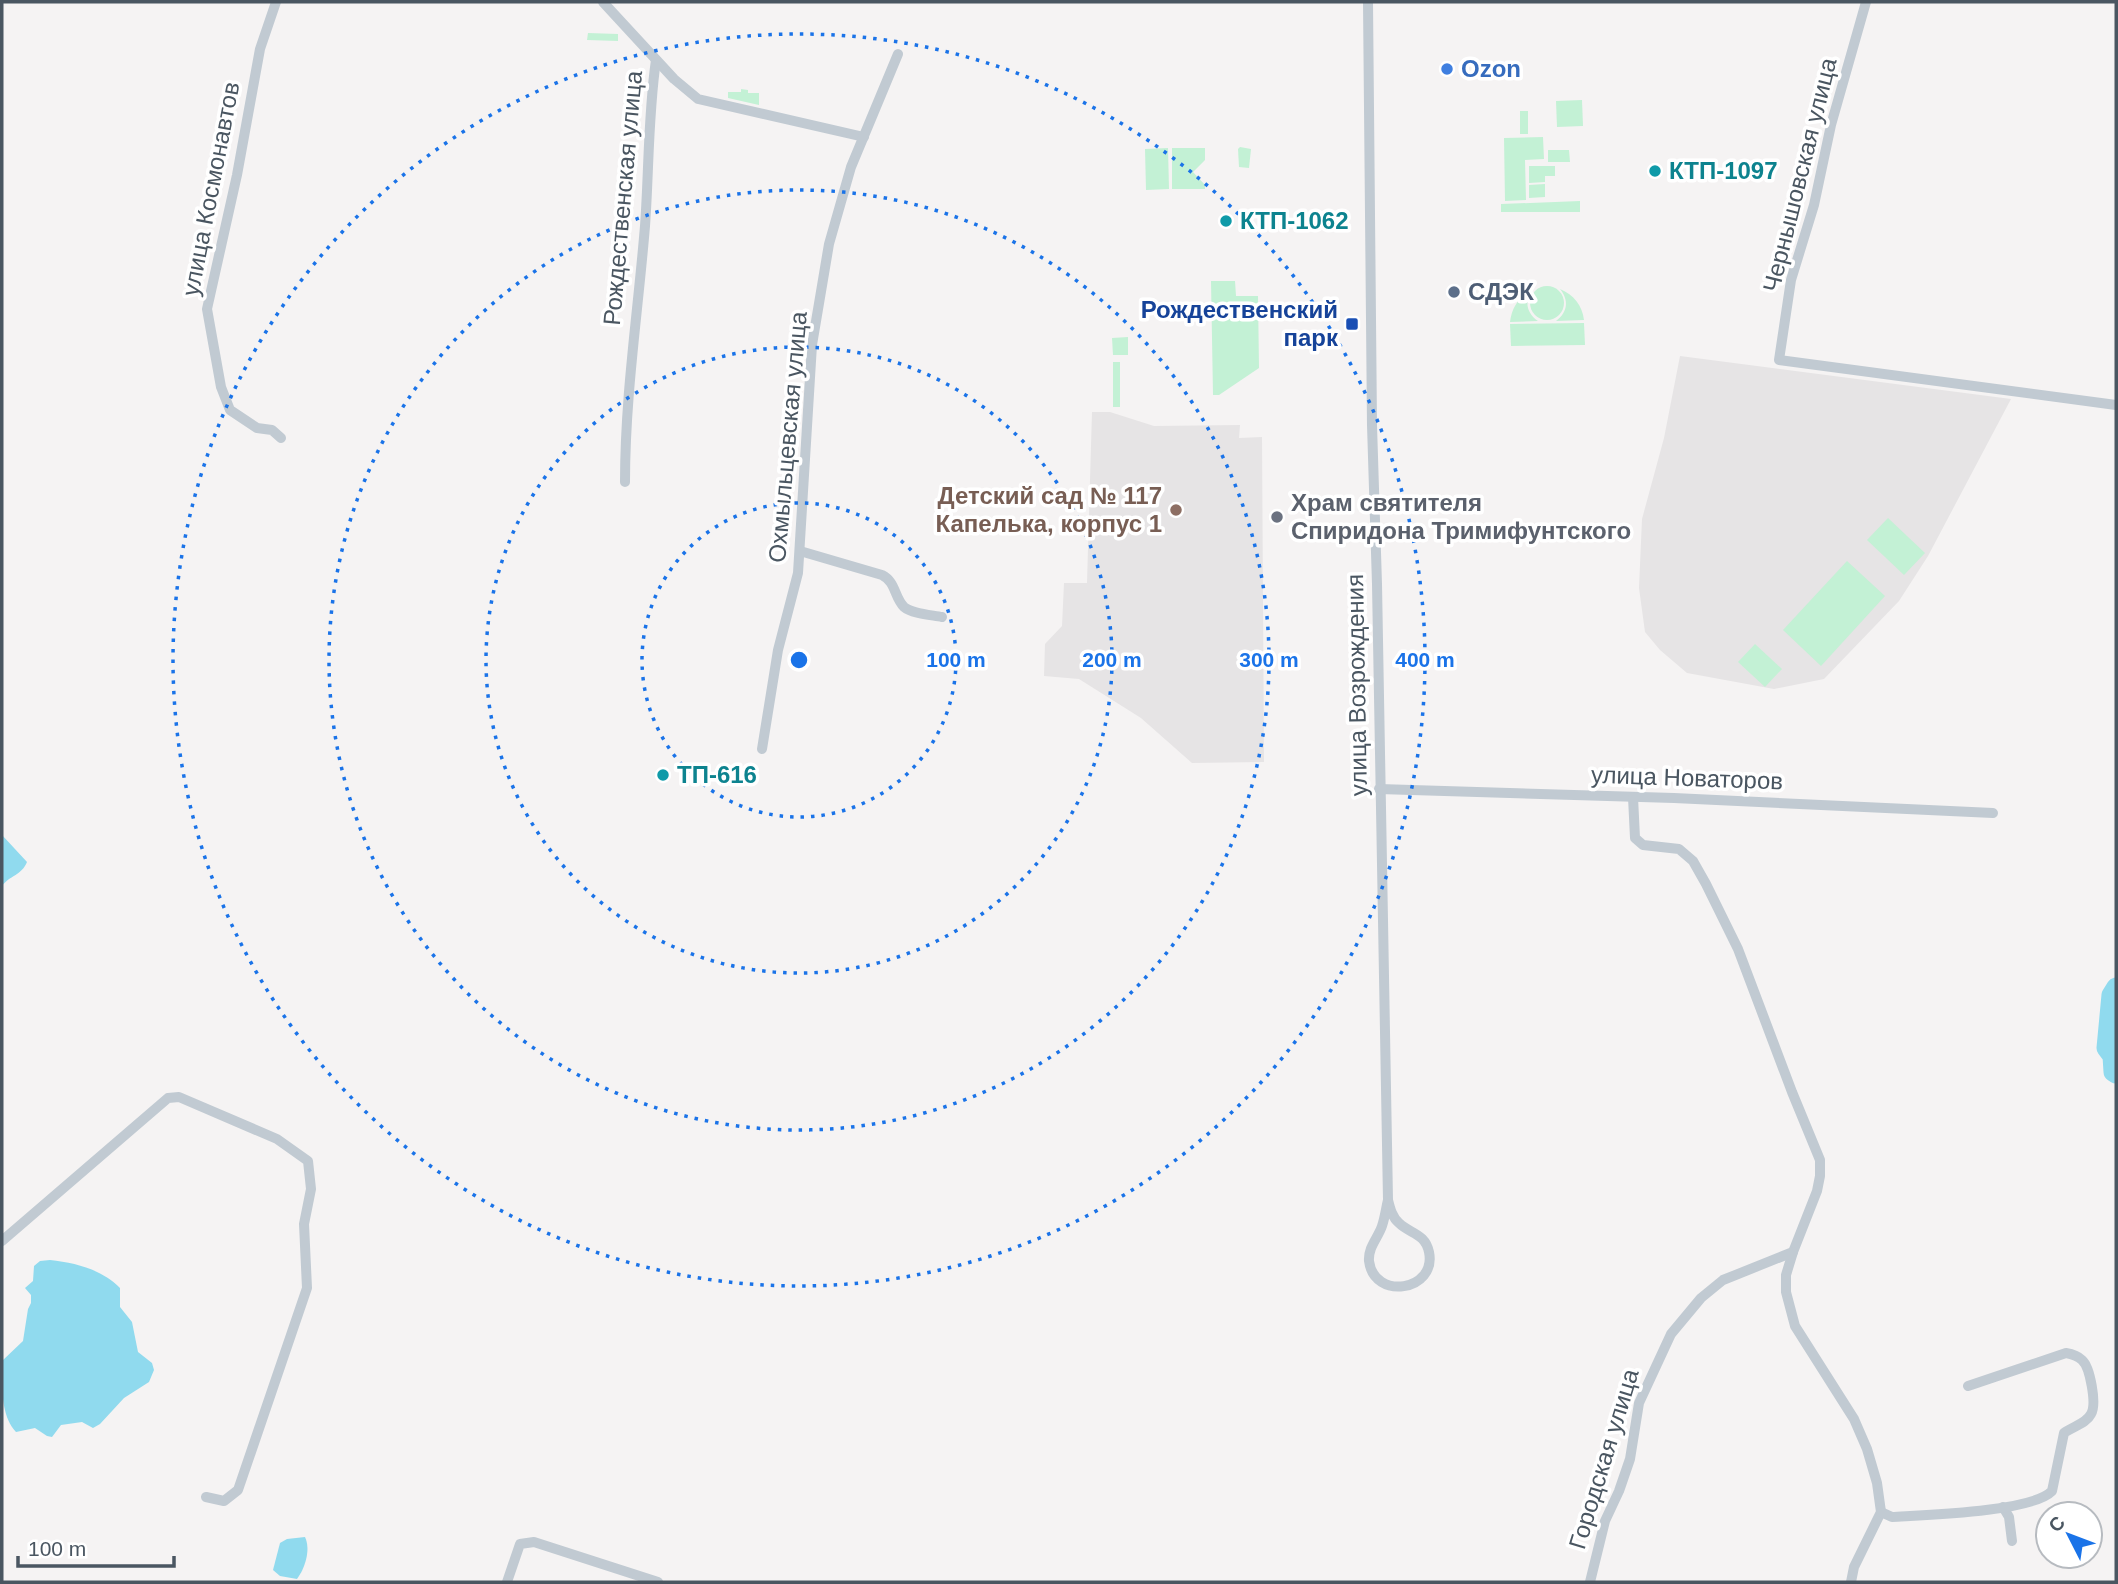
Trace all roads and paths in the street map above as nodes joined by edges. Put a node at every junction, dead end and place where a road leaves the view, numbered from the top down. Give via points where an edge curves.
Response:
1 (276, 2) edge
2 (603, 2) edge
3 (1368, 2) edge
4 (1866, 2) edge
5 (898, 54) dead end
6 (656, 60) junction
7 (864, 137) junction
8 (2116, 405) edge
9 (281, 438) dead end
10 (625, 482) dead end
11 (800, 551) junction
12 (942, 617) dead end
13 (762, 749) dead end
14 (1379, 789) junction
15 (1633, 797) junction
16 (1993, 813) dead end
17 (1388, 1199) junction
18 (2, 1241) edge
19 (1793, 1252) junction
20 (1968, 1386) dead end
21 (206, 1496) dead end
22 (2003, 1507) junction
23 (1881, 1512) junction
24 (2012, 1541) dead end
25 (507, 1582) edge
26 (658, 1582) edge
27 (1590, 1582) edge
28 (1851, 1582) edge

1 - 9 street, улица Космонавтов via 260,49 207,309 221,387 230,410
2 - 6 street
3 - 14 street, улица Возрождения
4 - 8 street, Чернышовская улица via 1791,279 1779,360
5 - 7 street, Охмыльцевская улица
6 - 7 street, Рождественская улица via 698,99
6 - 10 street, Рождественская улица via 624,447
7 - 11 street, Охмыльцевская улица via 834,222 812,345
11 - 12 street via 881,575 892,584 904,607
11 - 13 street, Охмыльцевская улица
14 - 15 street, улица Новаторов
14 - 17 street, улица Возрождения
15 - 16 street, улица Новаторов
15 - 19 street via 1635,838 1643,845 1679,849 1706,884 1738,948 1815,1144 1820,1160 1817,1191
17 - 17 street, улица Возрождения via 1383,1224 1370,1250 1371,1266 1385,1284 1407,1286 1425,1273 1429,1251 1421,1236 1397,1222
18 - 21 street via 168,1098 179,1097 277,1139 308,1161 311,1189 304,1224 307,1288 238,1490 224,1501
19 - 23 street via 1786,1292 1795,1326 1854,1419 1877,1483
19 - 27 street, Городская улица via 1723,1280 1701,1297 1671,1334 1639,1403 1630,1459 1605,1521
20 - 22 street via 2066,1353 2085,1362 2093,1412 2064,1433 2052,1491 2040,1500
22 - 23 street via 1892,1517
22 - 24 street
23 - 28 street
25 - 26 street via 520,1544 534,1542

